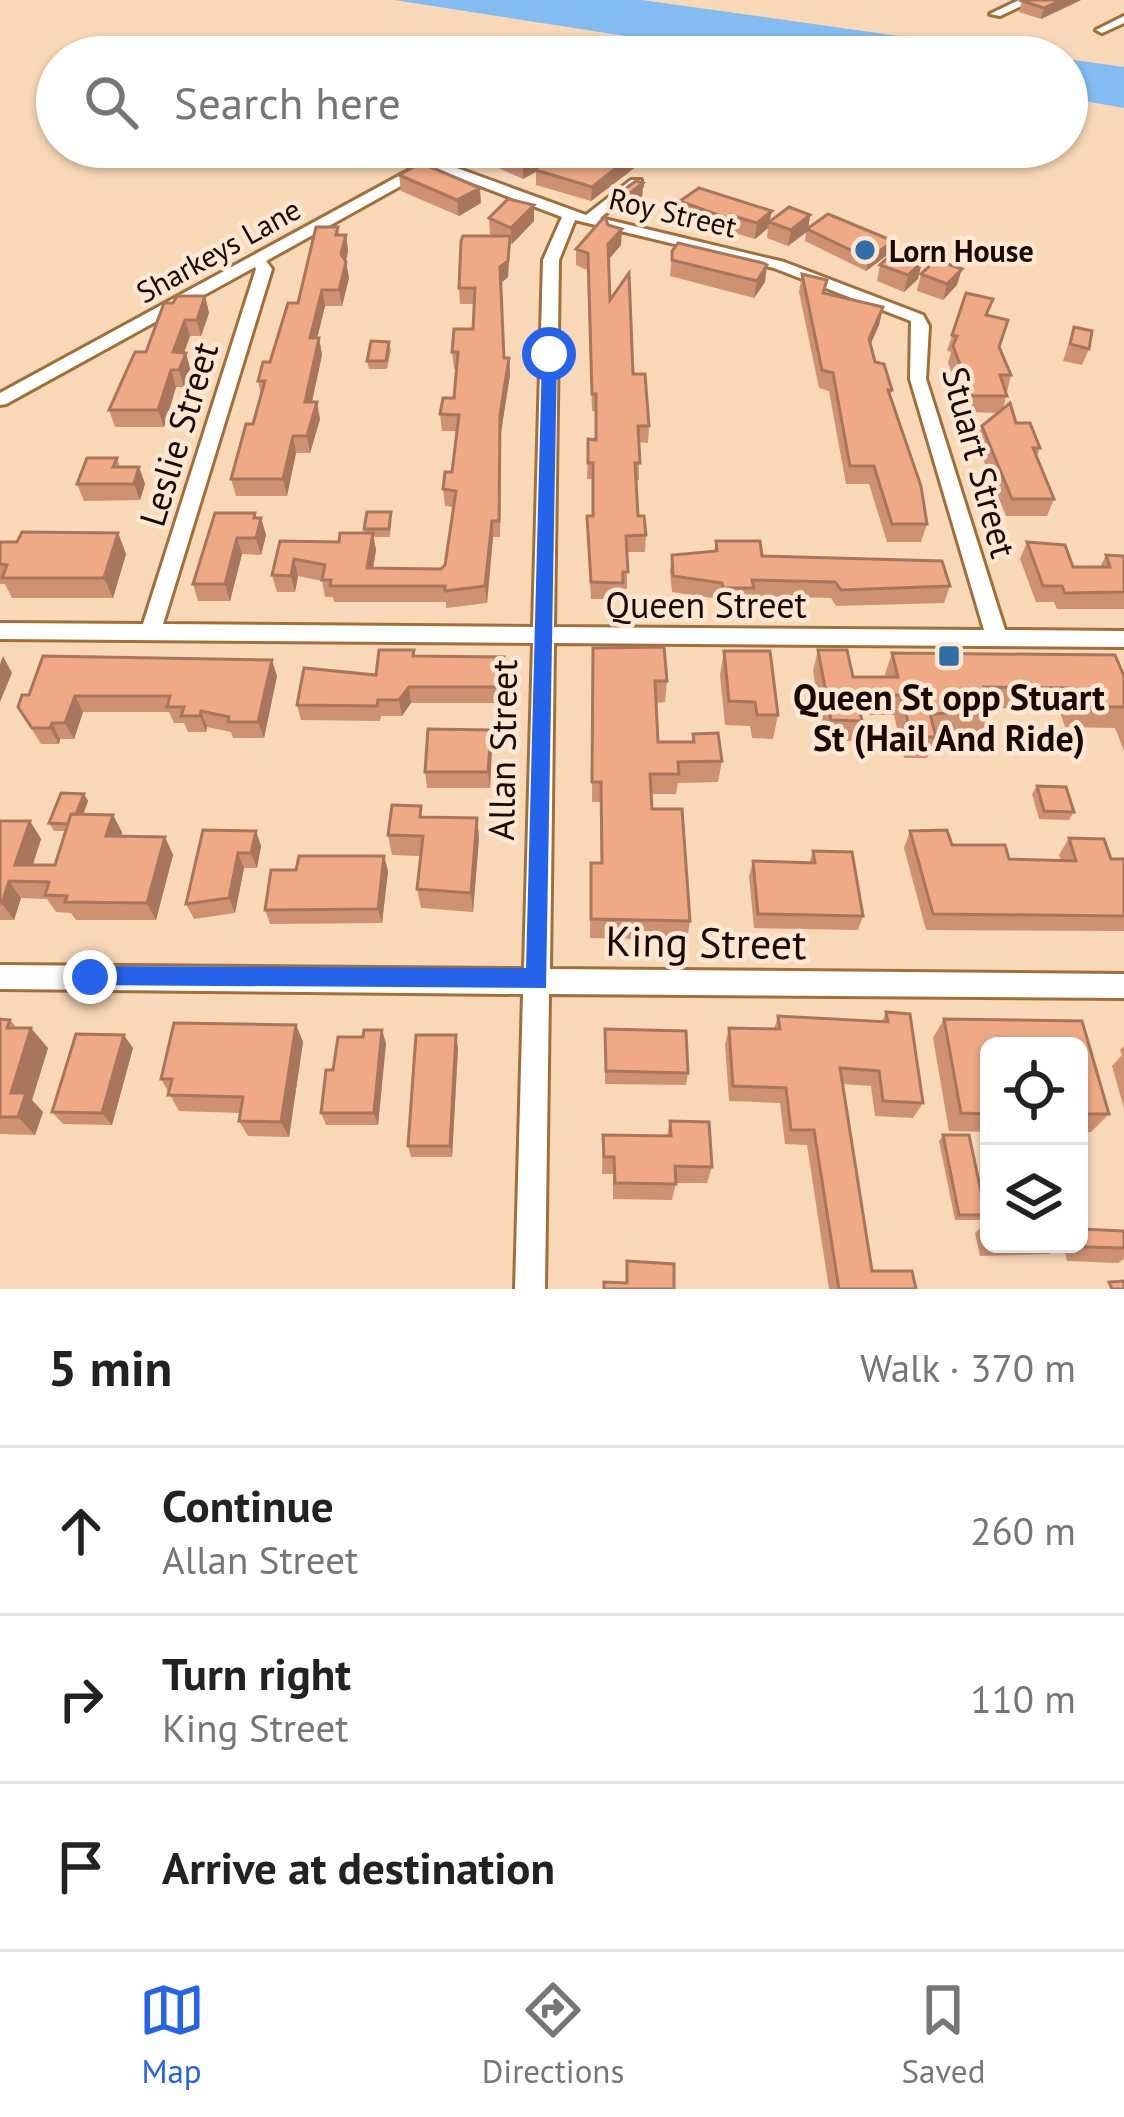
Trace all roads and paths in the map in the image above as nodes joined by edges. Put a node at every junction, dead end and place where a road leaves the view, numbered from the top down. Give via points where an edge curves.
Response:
1 (1028, 0) edge
2 (995, 14) dead end
3 (1124, 19) edge
4 (1102, 29) dead end
5 (425, 168) edge
6 (443, 168) edge
7 (636, 183) edge
8 (579, 217) junction
9 (257, 260) junction
10 (902, 310) joint
11 (0, 400) edge
12 (0, 631) edge
13 (151, 631) junction
14 (543, 637) junction
15 (997, 639) junction
16 (1124, 639) edge
17 (0, 976) edge
18 (538, 980) junction
19 (1124, 986) edge
20 (530, 1289) edge

1 - 2 street
3 - 4 street
5 - 9 street, Sharkeys Lane
6 - 8 street, Roy Street
7 - 8 street
8 - 10 street, Roy Street via 779,265
8 - 14 street, Allan Street via 551,260
9 - 11 street, Sharkeys Lane
9 - 13 street, Leslie Street via 264,269
10 - 15 street, Stuart Street via 921,326 918,380
12 - 13 street, Queen Street
13 - 14 street, Queen Street
14 - 15 street, Queen Street
14 - 18 street, Allan Street
15 - 16 street, Queen Street
17 - 18 street, King Street
18 - 19 street, King Street
18 - 20 street, Allan Street

